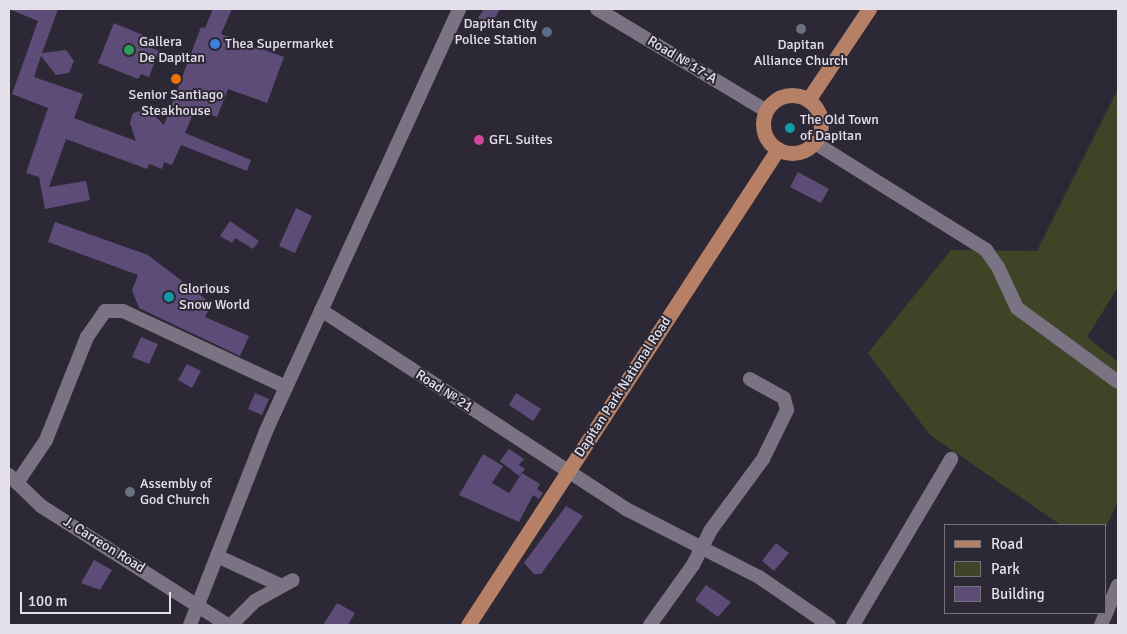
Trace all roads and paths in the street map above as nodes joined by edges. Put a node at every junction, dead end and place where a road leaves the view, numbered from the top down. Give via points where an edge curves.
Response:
1 (459, 9) edge
2 (597, 9) edge
3 (869, 9) edge
4 (808, 100) junction
5 (767, 111) junction
6 (815, 142) junction
7 (778, 149) junction
8 (321, 310) junction
9 (750, 379) dead end
10 (1118, 382) edge
11 (286, 387) junction
12 (952, 459) dead end
13 (568, 472) junction
14 (13, 479) edge
15 (701, 547) junction
16 (217, 556) junction
17 (293, 580) dead end
18 (280, 585) junction
19 (1118, 585) edge
20 (198, 606) junction
21 (1107, 611) edge
22 (190, 625) edge
23 (230, 625) edge
24 (468, 625) edge
25 (650, 625) edge
26 (829, 625) edge
27 (853, 625) edge

1 - 8 street
2 - 5 street, Road № 17-A
3 - 4 main road
4 - 5 main road via 788,96 776,101
4 - 6 main road via 820,117 821,130
5 - 7 main road via 764,129
6 - 7 main road via 797,152
6 - 10 street via 986,250 998,267 1017,308
7 - 13 main road, Dapitan Park National Road
8 - 11 street
8 - 13 street, Road № 21
9 - 15 street via 784,398 787,410 763,459
11 - 14 street via 123,311 104,311 87,337 46,440
11 - 16 street
12 - 27 street
13 - 15 street, Road № 21 via 626,509
13 - 24 main road, Dapitan Park National Road
14 - 20 street, J. Carreon Road via 41,506
15 - 25 street
15 - 26 street, Road № 21 via 772,585
16 - 18 street
16 - 20 street
17 - 18 street
18 - 23 street via 244,610
19 - 21 street
20 - 22 street
20 - 23 street, J. Carreon Road

